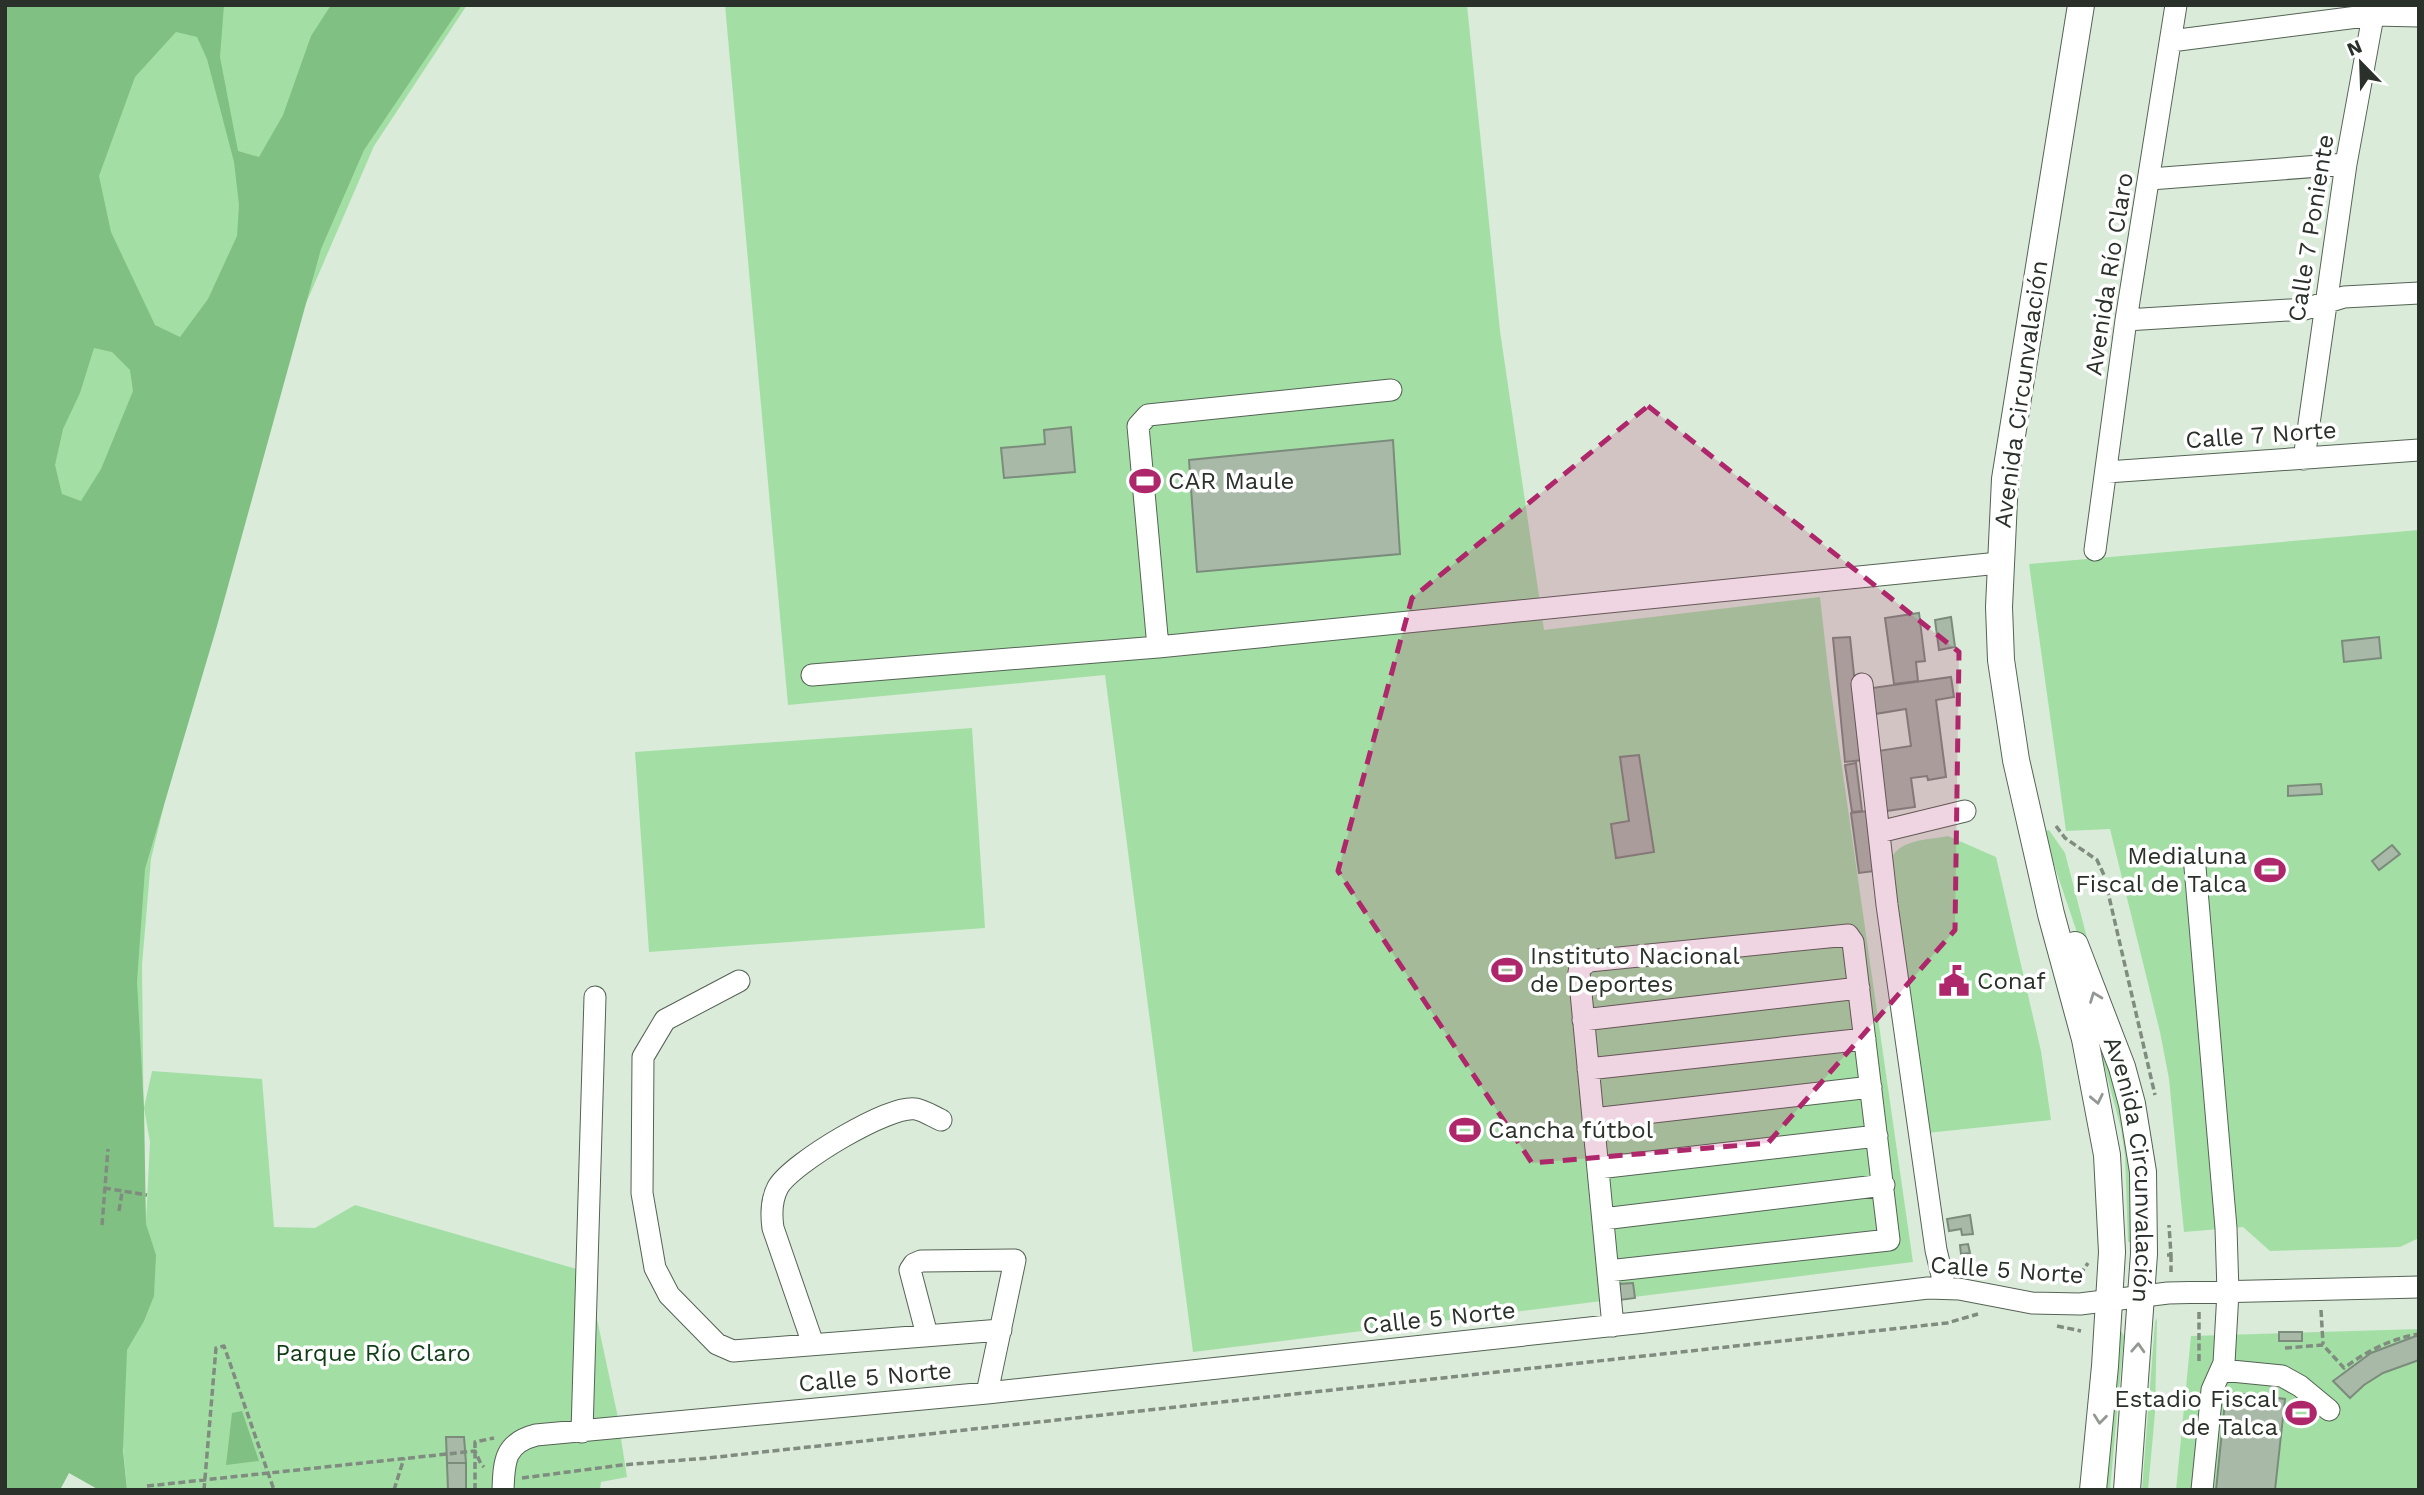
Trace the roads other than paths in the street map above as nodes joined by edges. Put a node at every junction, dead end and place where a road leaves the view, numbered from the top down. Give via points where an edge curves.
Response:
1 (2081, 5) edge
2 (2176, 5) edge
3 (2374, 10) edge
4 (2419, 16) edge
5 (2171, 41) junction
6 (2346, 164) junction
7 (2150, 179) junction
8 (2419, 293) edge
9 (2326, 302) junction
10 (2126, 320) junction
11 (1391, 390) dead end
12 (2419, 450) edge
13 (2304, 459) junction
14 (2107, 472) junction
15 (2095, 550) dead end
16 (1999, 563) junction
17 (1158, 648) junction
18 (812, 675) dead end
19 (1862, 684) dead end
20 (1965, 811) dead end
21 (1879, 832) junction
22 (2042, 866) junction
23 (2195, 867) dead end
24 (739, 981) dead end
25 (1858, 988) junction
26 (595, 997) dead end
27 (1583, 1020) junction
28 (1865, 1039) junction
29 (1588, 1069) junction
30 (1871, 1087) junction
31 (1593, 1119) junction
32 (941, 1120) dead end
33 (1877, 1136) junction
34 (1598, 1168) junction
35 (1884, 1185) junction
36 (1603, 1219) junction
37 (1608, 1271) junction
38 (2419, 1287) edge
39 (1945, 1288) junction
40 (2228, 1292) junction
41 (2141, 1297) junction
42 (2109, 1302) junction
43 (1613, 1326) junction
44 (1001, 1330) junction
45 (928, 1335) junction
46 (813, 1344) junction
47 (2221, 1370) junction
48 (987, 1393) junction
49 (2329, 1410) dead end
50 (582, 1432) junction
51 (503, 1485) edge
52 (2093, 1490) edge
53 (2127, 1490) edge
54 (2202, 1490) edge

1 - 16 main road, Avenida Circunvalación via 2020,376
2 - 5 street, Avenida Río Claro
3 - 4 street
3 - 5 street
3 - 6 street, Calle 7 Poniente
5 - 7 street, Avenida Río Claro
6 - 7 street
6 - 9 street, Calle 7 Poniente
7 - 10 street, Avenida Río Claro
8 - 9 street
9 - 10 street via 2305,309
9 - 13 street, Calle 7 Poniente
10 - 14 street, Avenida Río Claro
11 - 17 street via 1142,419 1138,426
12 - 13 street, Calle 7 Norte
13 - 14 street, Calle 7 Norte
14 - 15 street, Avenida Río Claro
16 - 17 street
16 - 22 main road, Avenida Circunvalación via 2001,660 2008,712
17 - 18 street
19 - 21 street
20 - 21 street
21 - 39 street
41 -> 22 main road, Avenida Circunvalación via 2143,1172 2132,1104 2122,1067
22 -> 42 main road, Avenida Circunvalación via 2085,1039 2107,1155 2112,1252
23 - 40 street
24 - 46 street via 665,1020 643,1057 642,1193 654,1268 669,1295 717,1344 733,1351
25 - 27 street
25 - 27 street via 1853,942 1844,934 1589,961 1579,972
25 - 28 street
26 - 50 street
27 - 29 street
28 - 29 street
28 - 30 street
29 - 31 street
30 - 31 street
30 - 33 street
31 - 34 street
32 - 46 street via 915,1109 892,1114 838,1139 793,1169 780,1184 772,1205 773,1228
33 - 34 street
33 - 35 street
34 - 36 street
35 - 36 street
35 - 37 street via 1887,1241
36 - 37 street
37 - 43 street
38 - 40 street, Calle 5 Norte
39 - 42 street, Calle 5 Norte via 2032,1303
39 - 43 street, Calle 5 Norte
40 - 41 street, Calle 5 Norte
40 - 47 street
41 - 42 street, Calle 5 Norte
53 -> 41 main road, Avenida Circunvalación
42 -> 52 main road, Avenida Circunvalación
43 - 48 street, Calle 5 Norte
44 - 45 street
44 - 45 street via 1016,1260 921,1261 910,1270
44 - 48 street
45 - 46 street
47 - 49 street via 2282,1376
47 - 54 street via 2212,1390
48 - 50 street, Calle 5 Norte
50 - 51 street, Calle 5 Norte via 520,1439 508,1451

